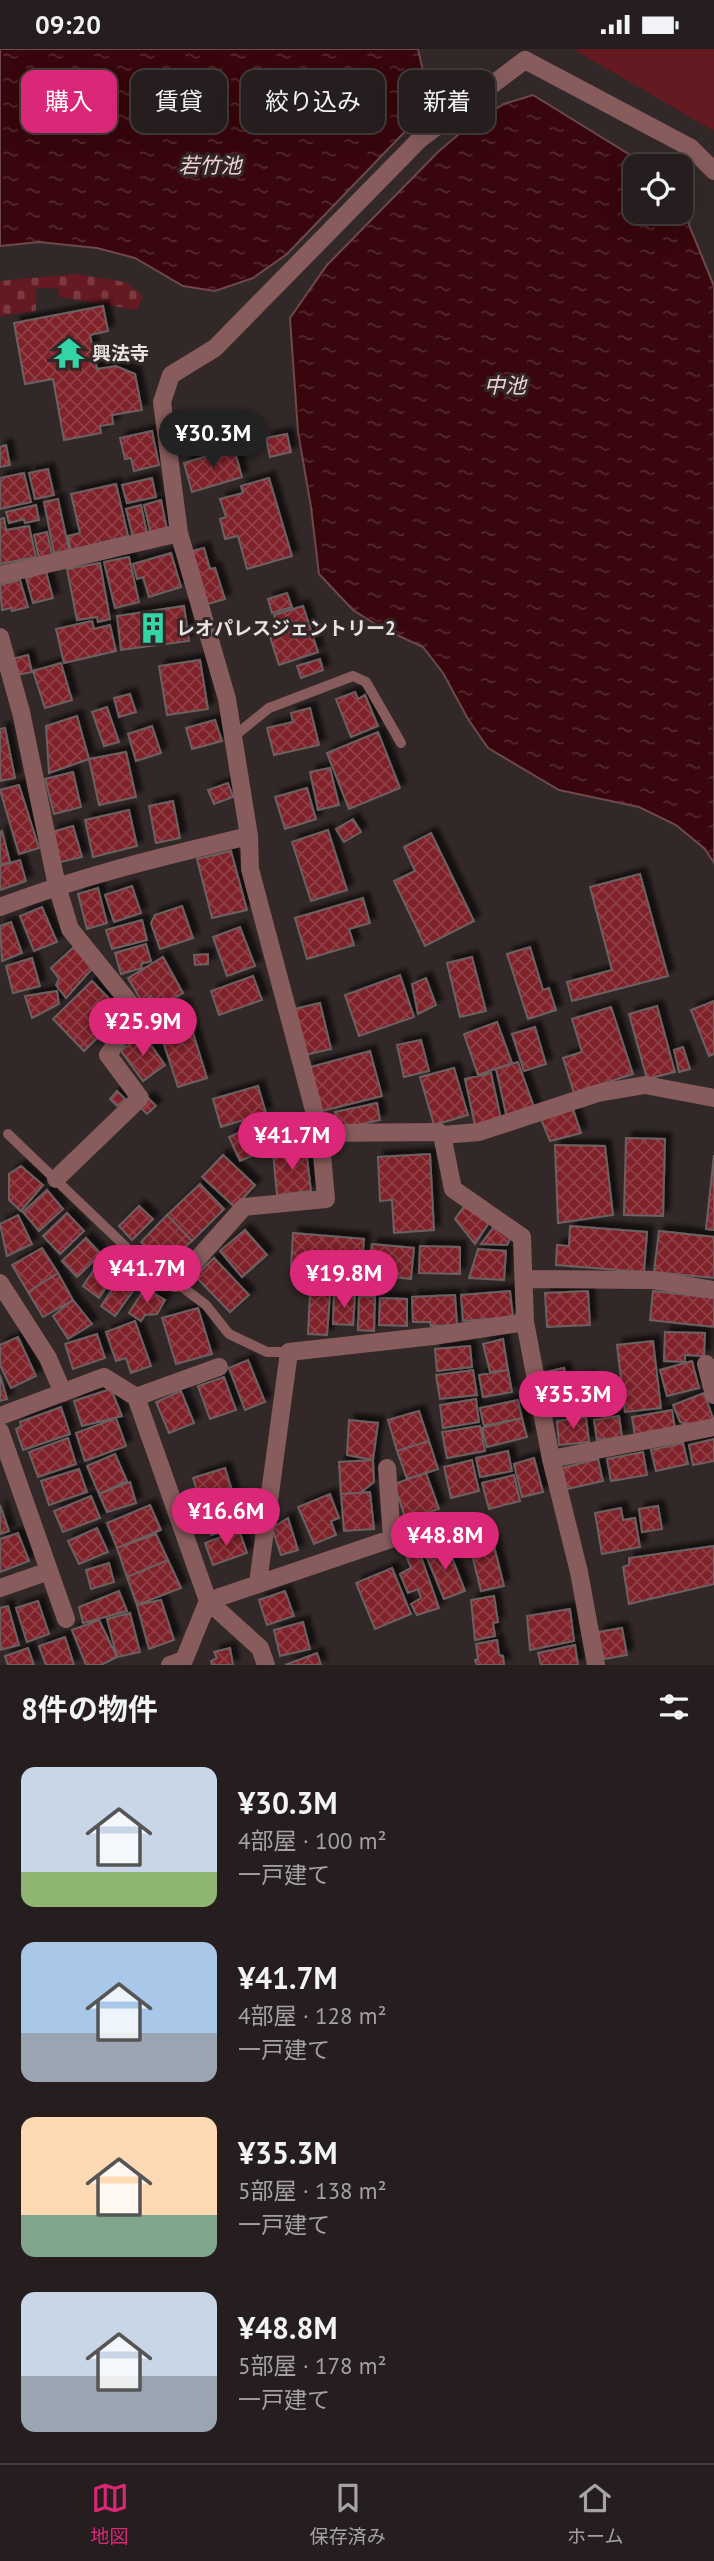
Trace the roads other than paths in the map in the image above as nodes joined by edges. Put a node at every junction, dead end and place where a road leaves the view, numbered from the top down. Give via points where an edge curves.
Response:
1 (714, 171) edge
2 (179, 533) junction
3 (0, 575) edge
4 (0, 637) edge
5 (233, 737) junction
6 (401, 743) dead end
7 (248, 836) junction
8 (57, 886) junction
9 (0, 907) edge
10 (714, 1098) edge
11 (320, 1133) junction
12 (8, 1134) dead end
13 (442, 1135) junction
14 (56, 1179) junction
15 (524, 1279) junction
16 (0, 1283) edge
17 (176, 1283) junction
18 (714, 1290) edge
19 (525, 1322) junction
20 (289, 1352) junction
21 (706, 1364) dead end
22 (219, 1367) dead end
23 (63, 1392) junction
24 (714, 1395) edge
25 (136, 1397) junction
26 (0, 1416) edge
27 (714, 1427) edge
28 (0, 1431) edge
29 (551, 1459) junction
30 (387, 1468) dead end
31 (444, 1521) dead end
32 (392, 1538) junction
33 (49, 1571) junction
34 (258, 1583) junction
35 (0, 1588) edge
36 (208, 1601) junction
37 (66, 1619) dead end
38 (170, 1665) edge
39 (266, 1665) edge
40 (596, 1665) edge

1 - 2 street via 691,148 525,60 420,139 215,348 171,375 162,402
2 - 3 street
2 - 5 street via 228,699
4 - 8 street via 21,712
5 - 6 lane via 269,708 353,677 366,682
5 - 7 street
7 - 8 street
7 - 11 street via 250,869
8 - 9 street
8 - 14 street via 70,929 137,1012 108,1055 140,1098
10 - 13 street via 645,1085 598,1093 479,1132
11 - 13 street
11 - 17 street via 326,1199 244,1207
12 - 14 lane
13 - 15 street via 453,1189 522,1237
14 - 17 lane via 151,1271
15 - 18 street via 653,1280
15 - 19 street
16 - 23 street via 48,1358
17 - 20 lane via 206,1305 229,1334 267,1352
19 - 20 street
19 - 29 street
20 - 34 street
21 - 24 street
22 - 25 street
23 - 25 street via 104,1377
23 - 26 street
25 - 36 street
27 - 29 street
28 - 33 street
29 - 40 street
30 - 32 street
31 - 32 street
32 - 34 street
33 - 35 street
33 - 37 street
34 - 36 street
36 - 38 street via 184,1660
36 - 39 street via 260,1648

